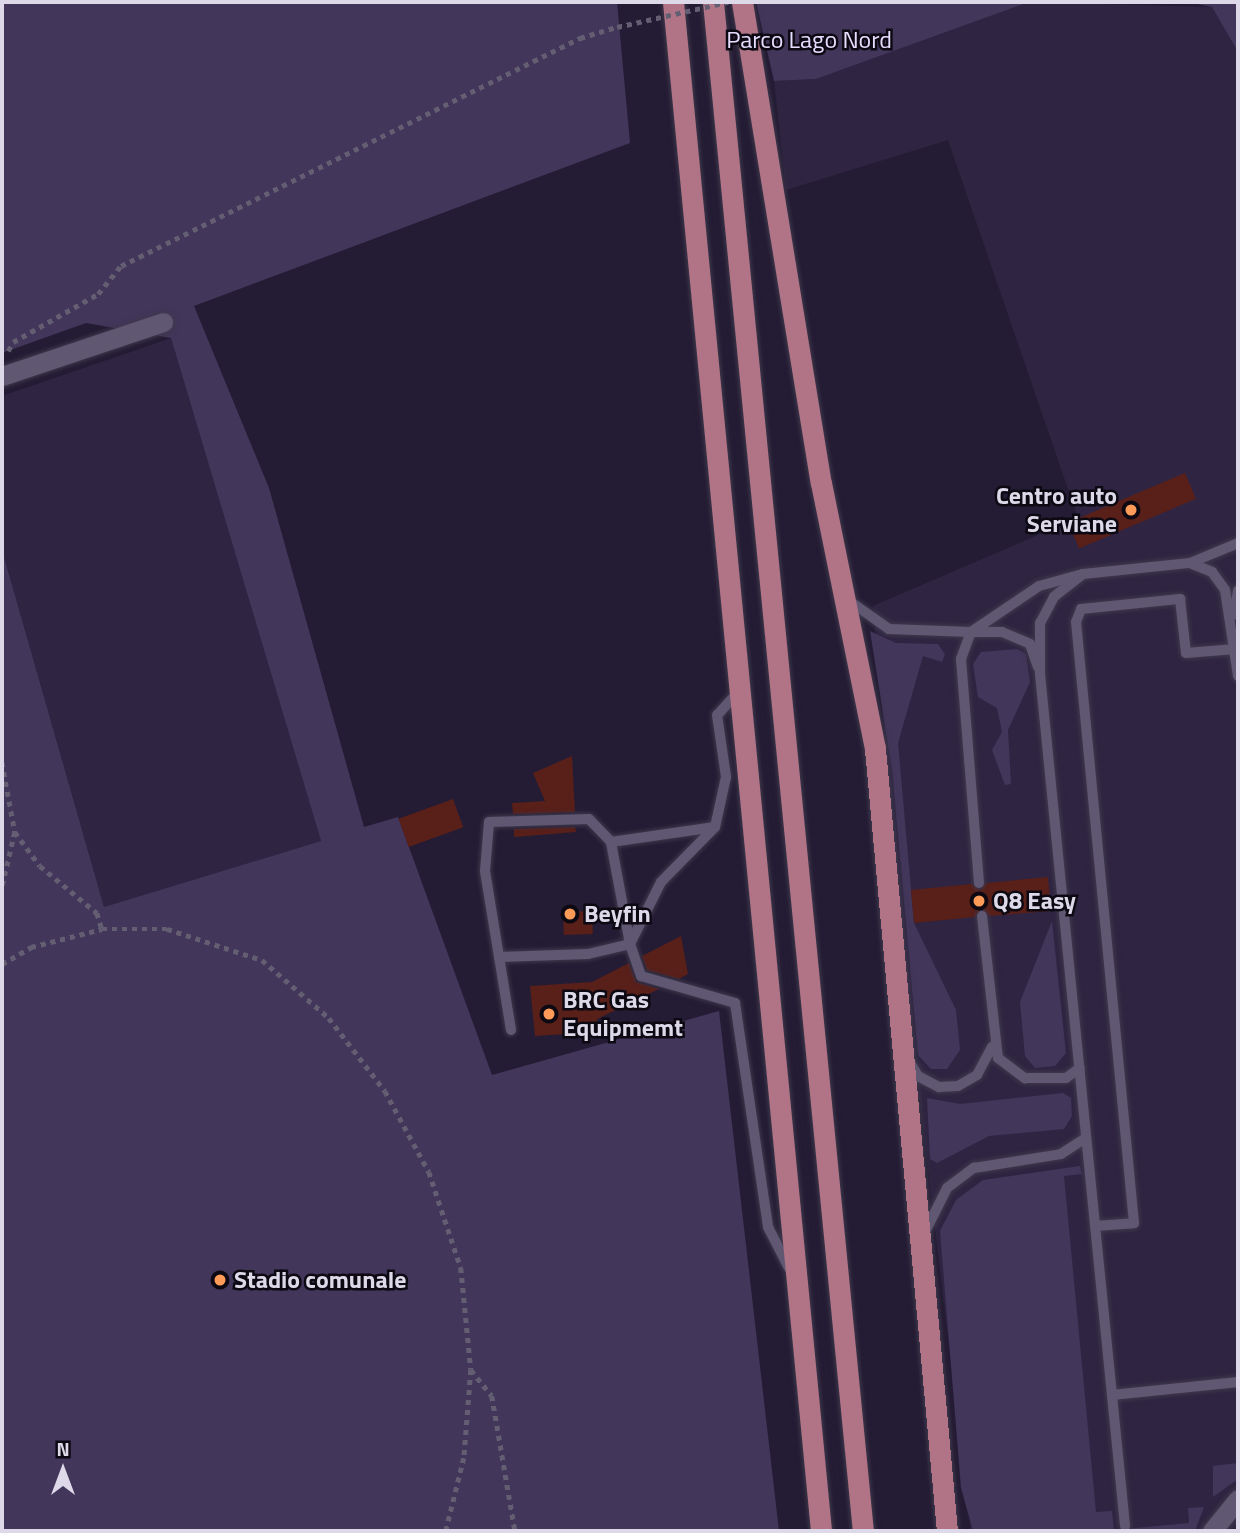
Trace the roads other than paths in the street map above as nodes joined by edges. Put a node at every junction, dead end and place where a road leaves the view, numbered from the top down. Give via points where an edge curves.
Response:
1 (673, 2) edge
2 (713, 2) edge
3 (742, 2) edge
4 (163, 321) dead end
5 (2, 376) edge
6 (1238, 543) edge
7 (1190, 563) junction
8 (1083, 574) junction
9 (1238, 592) edge
10 (844, 598) junction
11 (1233, 616) junction
12 (971, 632) junction
13 (1236, 649) junction
14 (1040, 674) junction
15 (1238, 676) edge
16 (739, 692) junction
17 (715, 827) junction
18 (611, 842) junction
19 (979, 883) dead end
20 (982, 916) dead end
21 (630, 944) junction
22 (499, 957) junction
23 (511, 1030) dead end
24 (899, 1044) junction
25 (992, 1047) junction
26 (1080, 1068) junction
27 (1086, 1138) junction
28 (1095, 1226) junction
29 (920, 1255) junction
30 (796, 1281) junction
31 (1238, 1382) edge
32 (1112, 1395) junction
33 (1238, 1499) edge
34 (1125, 1526) dead end
35 (821, 1531) edge
36 (863, 1531) edge
37 (947, 1531) edge
38 (1212, 1531) edge

1 - 16 highway
2 - 36 highway
3 - 10 highway
4 - 5 street
6 - 7 lane
7 - 8 lane
7 - 11 lane via 1212,572
8 - 12 lane via 1039,586
8 - 14 lane via 1054,597 1040,623
9 - 11 lane
10 - 12 lane via 890,629
10 - 24 highway via 875,749
11 - 13 lane
12 - 14 lane via 1002,632 1030,644
12 - 19 lane via 961,659
13 - 15 lane
13 - 28 lane via 1186,653 1180,599 1081,608 1076,622 1134,1223
14 - 26 lane
16 - 17 lane via 717,715 726,777
16 - 30 highway
17 - 18 lane
17 - 21 lane via 661,882
18 - 21 lane
18 - 22 lane via 589,819 489,822 485,871
20 - 25 lane
21 - 22 lane via 588,954
21 - 30 lane via 641,976 735,1003 768,1227
22 - 23 lane
24 - 25 lane via 918,1076 939,1087 977,1075
24 - 29 highway
25 - 26 lane via 1008,1069 1025,1078 1066,1079
26 - 27 lane
27 - 28 lane
27 - 29 lane via 1060,1154 974,1168 941,1197
28 - 32 lane
29 - 37 highway
30 - 35 highway
31 - 32 lane
32 - 34 lane
33 - 38 street

